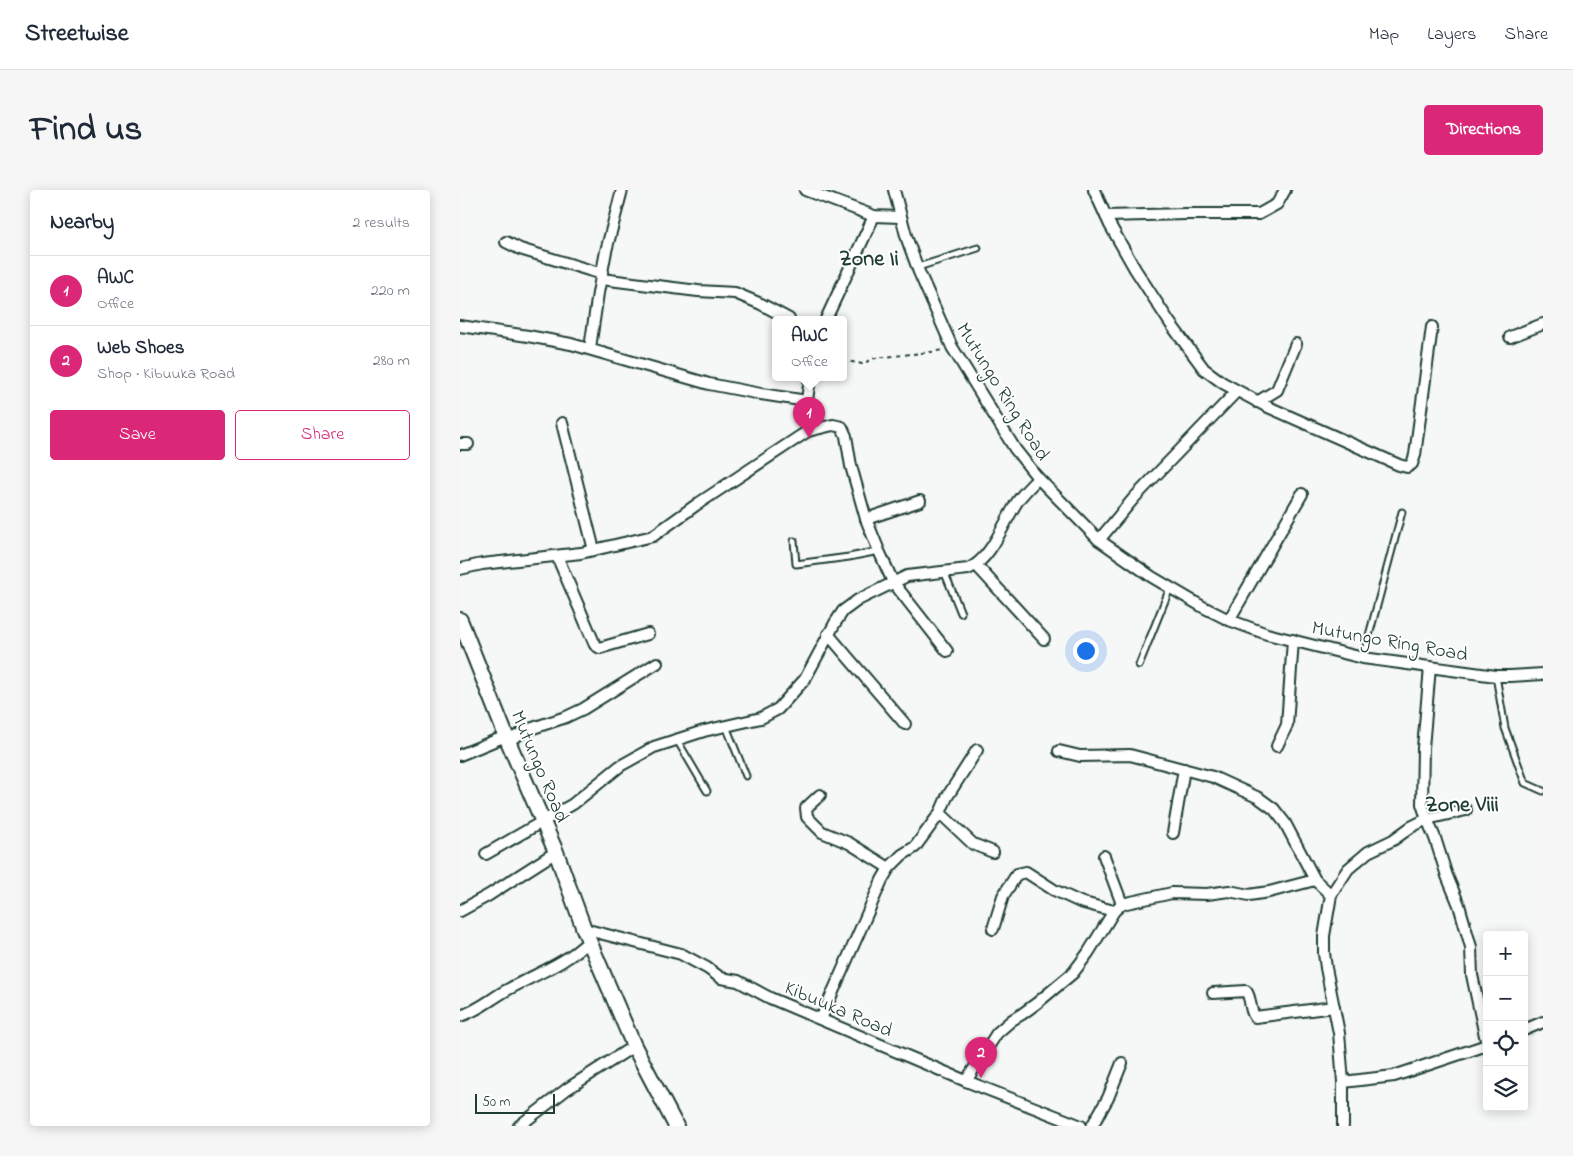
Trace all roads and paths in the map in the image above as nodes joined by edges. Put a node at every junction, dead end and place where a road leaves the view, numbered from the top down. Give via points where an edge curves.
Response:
1 (622, 190) edge
2 (805, 190) edge
3 (894, 190) edge
4 (1094, 190) edge
5 (1285, 190) edge
6 (874, 216) junction
7 (1106, 216) junction
8 (900, 217) junction
9 (506, 242) dead end
10 (978, 248) dead end
11 (917, 268) junction
12 (601, 276) junction
13 (783, 316) edge
14 (827, 316) edge
15 (1543, 324) edge
16 (460, 326) edge
17 (1432, 327) dead end
18 (1510, 337) dead end
19 (1296, 344) dead end
20 (952, 347) junction
21 (590, 348) junction
22 (847, 361) edge
23 (810, 381) edge
24 (1237, 391) junction
25 (807, 401) junction
26 (1257, 402) junction
27 (562, 423) dead end
28 (808, 431) junction
29 (1038, 478) junction
30 (1302, 494) dead end
31 (920, 501) dead end
32 (1402, 512) dead end
33 (866, 519) junction
34 (1099, 540) junction
35 (794, 542) dead end
36 (594, 550) junction
37 (878, 551) junction
38 (557, 556) junction
39 (977, 566) junction
40 (460, 569) edge
41 (944, 571) junction
42 (893, 582) junction
43 (1170, 588) junction
44 (961, 613) dead end
45 (1229, 620) junction
46 (461, 626) edge
47 (648, 634) dead end
48 (828, 634) junction
49 (1044, 640) dead end
50 (1293, 640) junction
51 (947, 651) dead end
52 (1363, 658) junction
53 (657, 663) dead end
54 (1139, 665) dead end
55 (1430, 667) junction
56 (1543, 674) edge
57 (1496, 676) junction
58 (905, 724) dead end
59 (726, 725) junction
60 (507, 739) junction
61 (677, 739) junction
62 (1277, 746) dead end
63 (977, 750) dead end
64 (1059, 751) dead end
65 (460, 755) edge
66 (1184, 769) junction
67 (746, 776) dead end
68 (707, 791) dead end
69 (1543, 791) edge
70 (820, 795) dead end
71 (1466, 810) dead end
72 (940, 812) junction
73 (1427, 819) junction
74 (543, 821) junction
75 (1173, 833) dead end
76 (556, 852) junction
77 (993, 852) dead end
78 (486, 854) dead end
79 (1104, 856) dead end
80 (889, 868) junction
81 (1314, 880) junction
82 (1330, 895) junction
83 (1122, 904) junction
84 (460, 911) edge
85 (1114, 911) junction
86 (993, 929) dead end
87 (587, 934) junction
88 (1213, 993) dead end
89 (1334, 1007) junction
90 (460, 1016) edge
91 (821, 1019) junction
92 (1543, 1022) edge
93 (1483, 1026) edge
94 (1528, 1028) edge
95 (634, 1046) junction
96 (1483, 1046) edge
97 (1122, 1063) dead end
98 (966, 1081) junction
99 (1343, 1082) junction
100 (519, 1126) edge
101 (676, 1126) edge
102 (1081, 1126) edge
103 (1092, 1126) edge
104 (1343, 1126) edge

1 - 12 street
2 - 6 street
3 - 8 street, Mutungo Ring Road
4 - 7 street
5 - 7 street via 1277,204 1259,214
6 - 8 street
6 - 14 street
7 - 24 street via 1135,269 1188,350 1204,369
8 - 11 street, Mutungo Ring Road
9 - 12 street
10 - 11 lane
11 - 20 street, Mutungo Ring Road
12 - 13 street via 698,291 736,293
12 - 21 street
15 - 18 street
16 - 21 street
17 - 26 street via 1416,454 1407,467
19 - 26 street via 1278,390
20 - 22 path via 874,358 862,364
20 - 29 street, Mutungo Ring Road via 1015,449
21 - 25 street via 709,384
23 - 25 street
24 - 26 street
24 - 34 street via 1134,498
25 - 28 street
27 - 36 street
28 - 33 street via 833,425 842,427
28 - 36 street via 653,536
29 - 34 street, Mutungo Ring Road
29 - 39 street via 1018,500
30 - 45 street
31 - 33 street
32 - 52 lane
33 - 37 street
34 - 43 street, Mutungo Ring Road
35 - 37 lane via 796,564
36 - 38 street
37 - 42 street
38 - 40 street
38 - 47 street via 595,645 600,648
39 - 41 street via 968,570
39 - 49 street
41 - 42 street via 907,576
41 - 44 lane
42 - 48 street via 843,611
42 - 51 street
43 - 45 street, Mutungo Ring Road
43 - 54 lane
45 - 50 street, Mutungo Ring Road
46 - 60 main road, Mutungo Road
48 - 58 street
48 - 59 street via 805,679 778,709 761,718
50 - 52 street, Mutungo Ring Road
50 - 62 street via 1286,725
52 - 55 street, Mutungo Ring Road
53 - 60 street via 583,709
55 - 57 street, Mutungo Ring Road
55 - 73 street via 1423,748 1422,804
56 - 57 street, Mutungo Ring Road
57 - 69 lane via 1505,728 1525,783
59 - 61 street
59 - 67 lane
60 - 65 street
60 - 74 main road, Mutungo Road
61 - 68 lane
61 - 74 street via 654,747 620,766 573,804
63 - 72 street
64 - 66 street via 1080,756 1130,755
66 - 75 street
66 - 81 street via 1213,777 1259,798 1274,809 1285,823
70 - 80 street via 806,808 806,817 822,832 848,843
71 - 73 street
72 - 77 street via 972,844
72 - 80 street via 914,847
73 - 82 street via 1368,852 1348,869
73 - 93 street via 1471,947 1472,975
74 - 76 main road, Mutungo Road
74 - 78 street
76 - 84 street
76 - 87 main road, Mutungo Road
79 - 83 street
80 - 91 street
81 - 82 street
81 - 83 street via 1249,895 1229,891 1172,893
82 - 89 street via 1324,944
83 - 85 street
85 - 86 street via 1071,898 1026,872 1017,874 1003,896
85 - 98 street via 1073,973 997,1033
87 - 90 street via 576,953 559,964
87 - 91 street, Kibuuka Road via 681,954 721,978 738,981
87 - 95 main road, Mutungo Road
88 - 89 street via 1246,991 1256,1017
89 - 99 street
91 - 98 street, Kibuuka Road
92 - 94 street
95 - 100 street via 567,1089
95 - 101 main road, Mutungo Road
96 - 99 street via 1394,1076
97 - 103 street
98 - 102 street, Kibuuka Road
99 - 104 street

